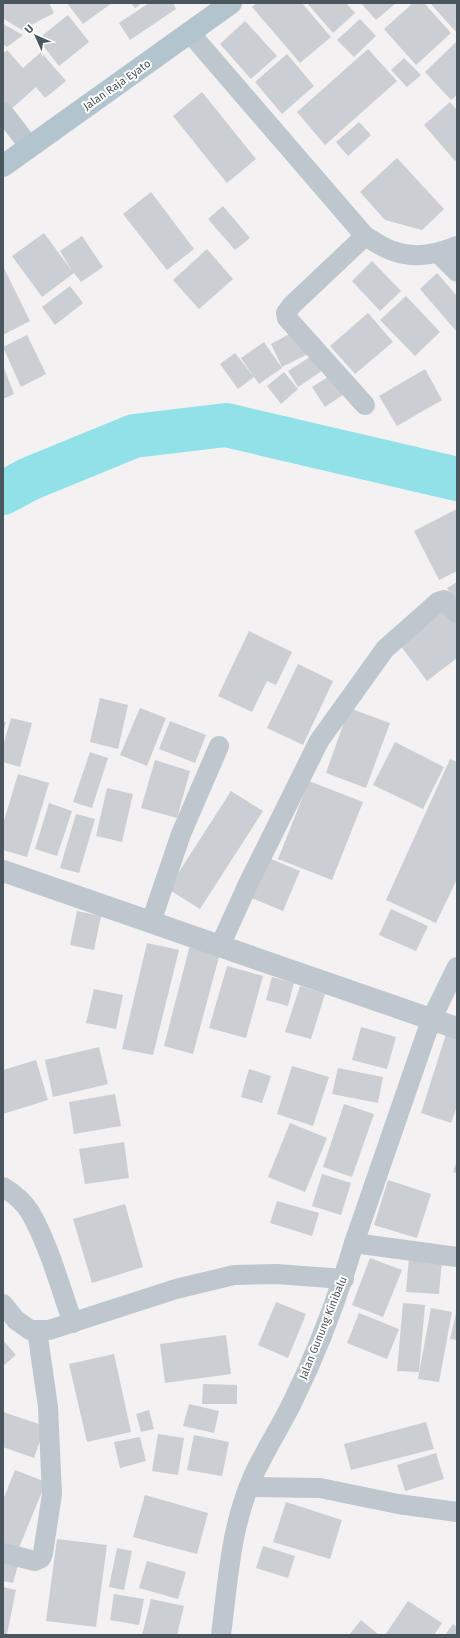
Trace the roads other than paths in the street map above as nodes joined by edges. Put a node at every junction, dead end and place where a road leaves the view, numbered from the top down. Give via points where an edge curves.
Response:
1 (231, 3) edge
2 (190, 33) junction
3 (3, 112) edge
4 (30, 147) junction
5 (3, 166) edge
6 (365, 236) junction
7 (448, 250) edge
8 (457, 272) edge
9 (365, 405) dead end
10 (457, 613) edge
11 (219, 746) dead end
12 (3, 871) edge
13 (151, 922) junction
14 (220, 946) junction
15 (457, 967) edge
16 (431, 1020) junction
17 (457, 1028) edge
18 (3, 1187) edge
19 (354, 1243) junction
20 (457, 1257) edge
21 (344, 1278) junction
22 (3, 1304) edge
23 (73, 1323) junction
24 (37, 1330) junction
25 (249, 1487) junction
26 (457, 1512) edge
27 (3, 1553) edge
28 (221, 1635) edge

1 - 2 main road, Jalan Raja Eyato
2 - 4 main road, Jalan Raja Eyato
2 - 6 street
3 - 4 street
4 - 5 main road, Jalan Raja Eyato
6 - 7 street via 392,251 418,256
6 - 9 street via 292,304 286,313
7 - 8 street
10 - 14 street via 446,601 438,602 385,649 324,735 249,882
11 - 13 street via 181,834
12 - 13 street
13 - 14 street
14 - 16 street
15 - 16 street, Jalan Gunung Kinibalu
16 - 17 street
16 - 19 street, Jalan Gunung Kinibalu
18 - 23 street via 12,1192 30,1211
19 - 20 street
19 - 21 street, Jalan Gunung Kinibalu
21 - 23 street via 276,1274 234,1275 176,1289
21 - 25 street, Jalan Gunung Kinibalu via 313,1360
22 - 24 street via 16,1320 30,1330
23 - 24 street via 49,1330
24 - 27 street via 48,1407 52,1494 41,1558 35,1561
25 - 26 street via 320,1488 398,1504
25 - 28 street, Jalan Gunung Kinibalu via 230,1552

